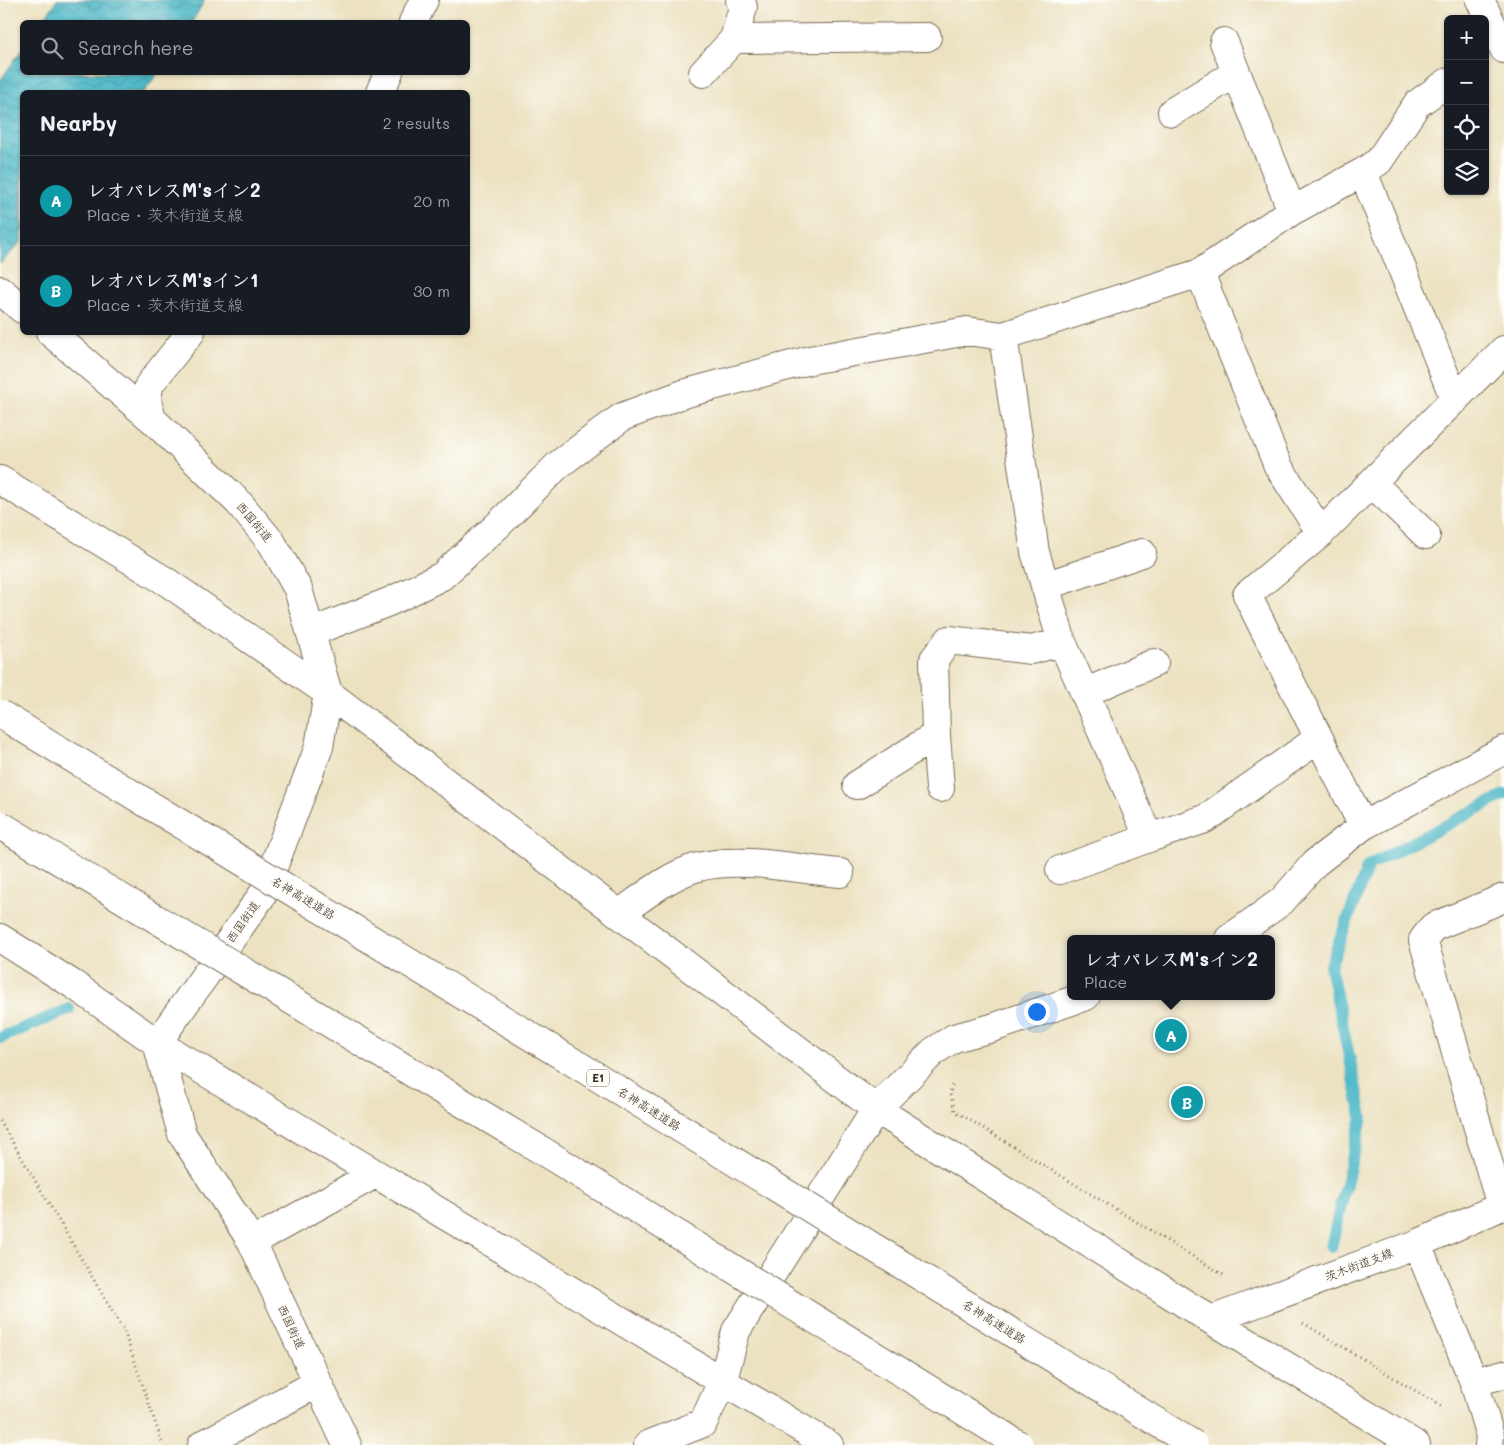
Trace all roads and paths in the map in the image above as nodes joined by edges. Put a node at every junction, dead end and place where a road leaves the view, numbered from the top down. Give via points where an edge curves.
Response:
1 (424, 0) edge
2 (740, 0) edge
3 (1480, 0) edge
4 (414, 20) edge
5 (927, 37) dead end
6 (734, 39) junction
7 (1224, 42) dead end
8 (1497, 50) edge
9 (703, 73) dead end
10 (1236, 73) junction
11 (388, 75) edge
12 (1444, 85) edge
13 (381, 90) edge
14 (1172, 112) dead end
15 (1363, 172) junction
16 (1292, 211) junction
17 (1200, 273) junction
18 (0, 290) edge
19 (20, 307) edge
20 (54, 335) edge
21 (189, 335) edge
22 (1004, 336) junction
23 (1501, 359) edge
24 (1456, 400) junction
25 (152, 419) junction
26 (0, 480) edge
27 (1372, 483) junction
28 (1321, 533) junction
29 (1426, 535) dead end
30 (1142, 553) dead end
31 (1045, 586) junction
32 (312, 632) junction
33 (1062, 642) junction
34 (1154, 663) dead end
35 (328, 693) junction
36 (1084, 693) junction
37 (0, 714) edge
38 (936, 735) junction
39 (1318, 739) junction
40 (1504, 750) edge
41 (857, 785) dead end
42 (940, 788) dead end
43 (0, 825) edge
44 (1363, 826) junction
45 (1148, 838) junction
46 (1060, 870) dead end
47 (840, 873) dead end
48 (1504, 898) edge
49 (619, 914) junction
50 (1235, 935) edge
51 (0, 938) edge
52 (1074, 1000) edge
53 (157, 1044) junction
54 (954, 1075) dead end
55 (876, 1108) junction
56 (0, 1121) edge
57 (375, 1174) junction
58 (1503, 1206) edge
59 (252, 1242) junction
60 (1416, 1244) junction
61 (1265, 1300) junction
62 (1211, 1320) junction
63 (1504, 1374) edge
64 (723, 1380) junction
65 (1474, 1382) junction
66 (318, 1384) junction
67 (1489, 1440) edge
68 (163, 1445) edge
69 (202, 1445) edge
70 (347, 1445) edge
71 (648, 1445) edge
72 (829, 1445) edge
73 (1019, 1445) edge
74 (1194, 1445) edge
75 (1416, 1445) edge

1 - 4 main road
2 - 6 main road via 743,7
3 - 8 main road
5 - 6 main road
6 - 9 main road
7 - 10 main road
10 - 14 main road
10 - 16 main road
11 - 13 main road
12 - 15 main road via 1417,104 1379,160
15 - 16 main road
15 - 24 main road
16 - 17 main road
17 - 22 main road
17 - 28 main road via 1278,466
18 - 19 main road
20 - 25 main road, 西国街道
21 - 25 main road via 149,385 147,401
22 - 31 main road via 1035,552
22 - 32 main road via 967,331 810,360 683,394 622,417 558,465 442,576 391,601
23 - 24 main road
24 - 27 main road
25 - 32 main road, 西国街道 via 239,503 272,543 298,589
26 - 35 main road via 167,582
27 - 28 main road
27 - 29 main road
28 - 39 main road via 1247,595
30 - 31 main road
31 - 33 main road
32 - 35 main road, 西国街道
33 - 36 main road
33 - 38 main road via 1031,650 949,640 934,659
34 - 36 main road
35 - 49 main road
35 - 53 main road, 西国街道 via 319,747 263,894
36 - 45 main road
37 - 74 main road, 名神高速道路 / E1, bridge
38 - 41 main road
38 - 42 main road
39 - 44 main road
39 - 45 main road via 1205,819
40 - 44 main road
43 - 73 main road, bridge via 541,1150
44 - 50 main road via 1315,863 1282,901
45 - 46 main road
47 - 49 main road via 733,863 698,867 672,878
48 - 58 main road via 1433,927 1422,940
49 - 55 main road
51 - 53 main road
52 - 55 main road via 954,1038 934,1051
53 - 57 main road
53 - 59 main road, 西国街道 via 182,1134
54 - 61 path via 950,1094 955,1111
55 - 62 main road
55 - 64 main road via 736,1330
56 - 68 path via 124,1331
57 - 59 main road
57 - 64 main road
58 - 60 main road, 茨木街道支線
59 - 66 main road, 西国街道
60 - 61 main road, 茨木街道支線
60 - 65 main road
61 - 62 main road, 茨木街道支線
61 - 67 path
62 - 75 main road
63 - 65 main road
64 - 71 main road via 703,1423
64 - 72 main road
65 - 67 main road
66 - 69 main road
66 - 70 main road, 西国街道

